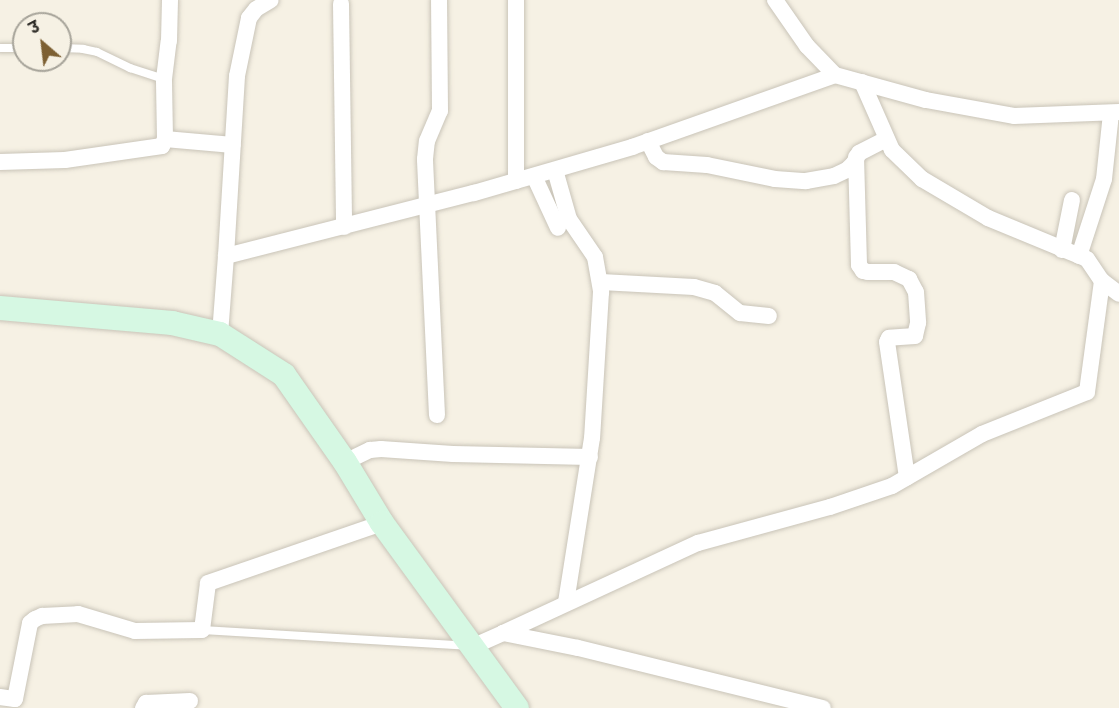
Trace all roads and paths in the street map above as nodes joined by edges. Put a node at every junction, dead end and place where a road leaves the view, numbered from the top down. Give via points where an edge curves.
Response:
1 (170, 0) edge
2 (271, 0) edge
3 (439, 0) edge
4 (516, 0) edge
5 (775, 0) edge
6 (341, 4) dead end
7 (72, 49) edge
8 (835, 75) junction
9 (164, 79) junction
10 (862, 82) junction
11 (1115, 113) edge
12 (165, 139) junction
13 (887, 139) junction
14 (648, 141) junction
15 (233, 145) junction
16 (856, 157) junction
17 (0, 162) edge
18 (555, 170) junction
19 (534, 176) junction
20 (516, 181) junction
21 (1072, 200) dead end
22 (426, 206) junction
23 (344, 227) junction
24 (558, 228) dead end
25 (1062, 250) junction
26 (226, 256) junction
27 (1079, 256) junction
28 (1102, 281) junction
29 (600, 282) junction
30 (1119, 294) edge
31 (0, 308) edge
32 (769, 315) dead end
33 (220, 334) junction
34 (437, 415) dead end
35 (590, 457) junction
36 (345, 462) junction
37 (907, 478) junction
38 (382, 524) junction
39 (566, 603) junction
40 (202, 630) junction
41 (503, 633) junction
42 (474, 646) junction
43 (10, 701) edge
44 (190, 701) dead end
45 (143, 708) edge
46 (517, 708) edge
47 (823, 708) edge

1 - 9 street
2 - 15 street via 249,18 237,76
3 - 22 street via 440,111 425,150
4 - 20 street
5 - 8 street via 807,46
6 - 23 street
7 - 9 lane via 97,52
8 - 10 street
8 - 14 street
9 - 12 street
10 - 11 street via 1014,116
10 - 13 street
11 - 27 street via 1104,179
12 - 15 street
12 - 17 street via 157,148 65,160
13 - 16 street
13 - 25 street via 892,150 922,179 988,218
14 - 16 street via 663,162 707,165 775,179 806,181 834,176 847,170
14 - 18 street
15 - 26 street
16 - 37 street via 860,265 863,271 894,272 909,279 916,292 915,336 890,338 887,342
18 - 19 street
18 - 29 street via 569,219 595,257
19 - 20 street
19 - 24 street
20 - 22 street
21 - 25 street
22 - 23 street
22 - 34 street
23 - 26 street
25 - 27 street
26 - 33 street
27 - 28 street via 1087,259
28 - 30 street
28 - 37 street via 1088,392 982,434
29 - 32 street via 694,286 715,293 740,313
29 - 35 street
31 - 33 street via 172,323
33 - 36 street via 284,375
35 - 36 street via 381,448
35 - 39 street
36 - 38 street
37 - 39 street via 830,507 698,543
38 - 40 street via 208,583
38 - 42 street
39 - 41 street
40 - 42 lane
40 - 43 street via 135,631 78,614 42,616 30,624
41 - 42 street
41 - 47 street
42 - 46 street
44 - 45 street via 146,702

